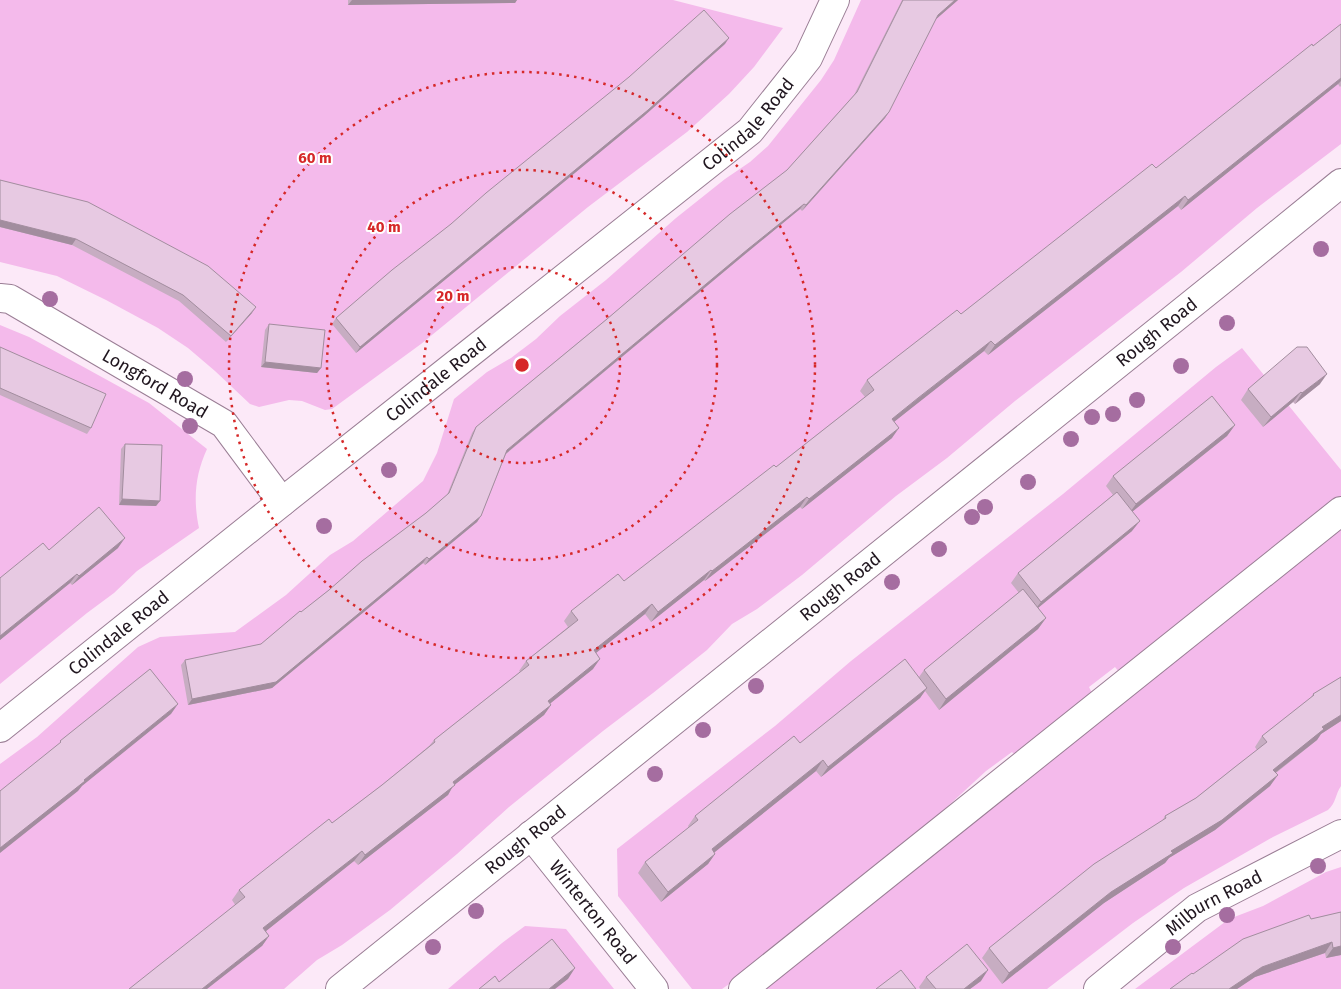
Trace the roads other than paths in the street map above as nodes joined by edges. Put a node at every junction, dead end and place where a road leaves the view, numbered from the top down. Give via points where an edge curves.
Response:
1 (835, 0) edge
2 (1341, 183) edge
3 (0, 298) edge
4 (282, 502) junction
5 (1341, 511) edge
6 (0, 728) edge
7 (1341, 834) edge
8 (531, 835) junction
9 (340, 989) edge
10 (654, 989) edge
11 (743, 989) edge
12 (1098, 989) edge

1 - 4 street, Colindale Road via 808,58 750,131
2 - 8 street, Rough Road
3 - 4 street, Longford Road via 10,299 224,424
4 - 6 street, Colindale Road
5 - 11 street
7 - 12 street, Milburn Road via 1196,908
8 - 9 street, Rough Road
8 - 10 street, Winterton Road

